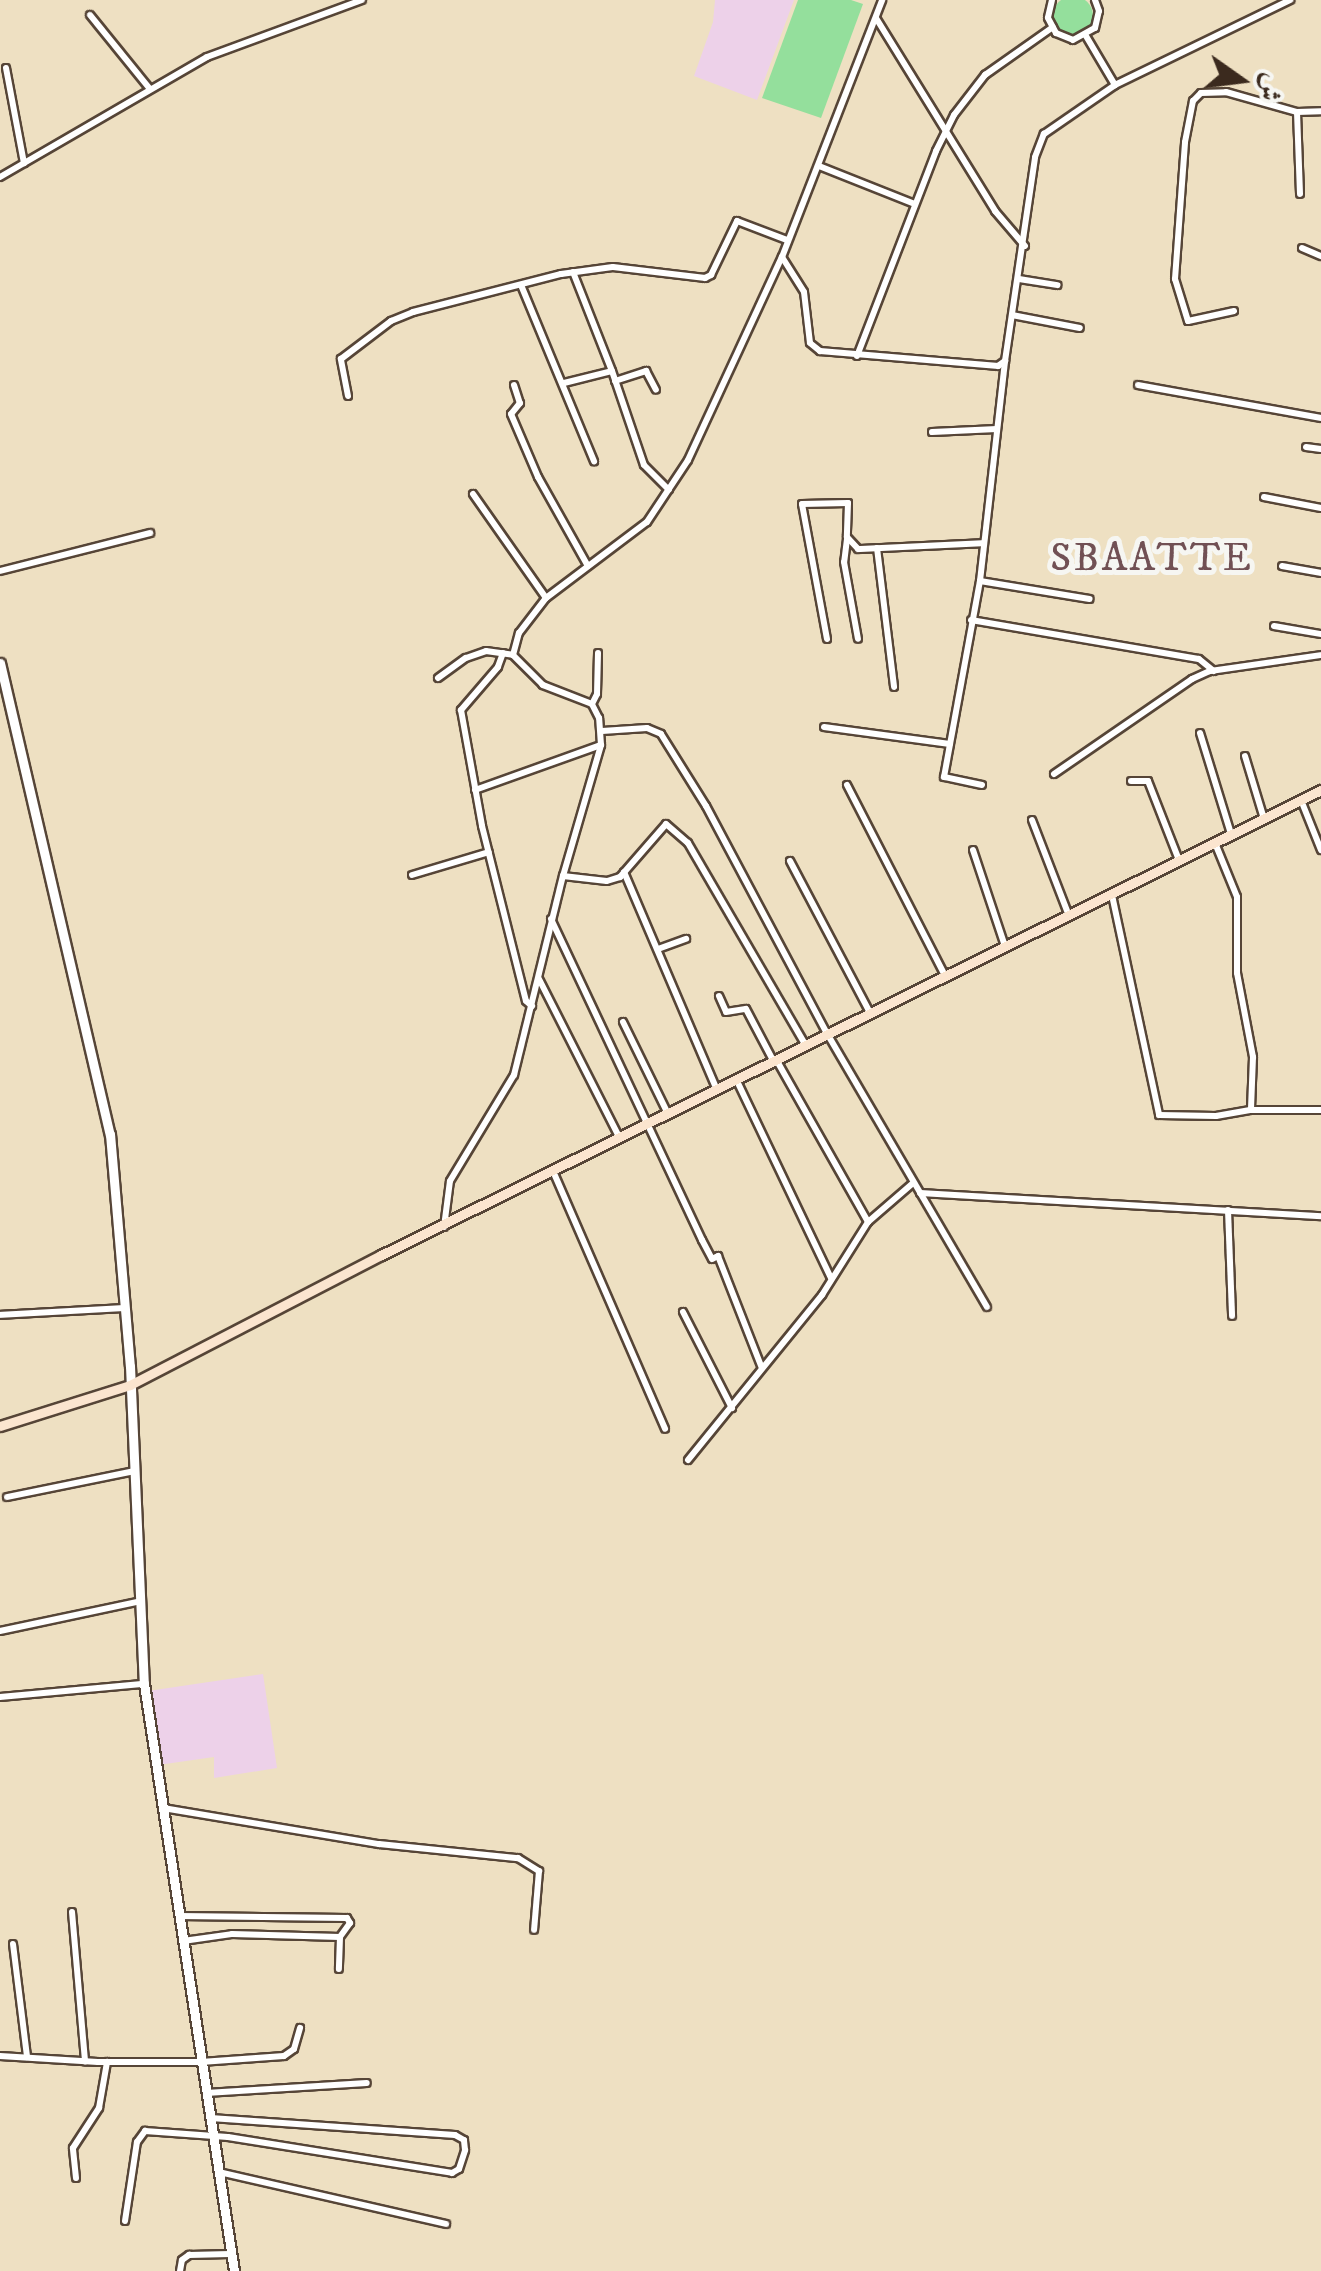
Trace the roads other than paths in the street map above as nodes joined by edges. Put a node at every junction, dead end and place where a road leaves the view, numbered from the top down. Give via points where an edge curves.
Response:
1 (362, 0) edge
2 (882, 0) edge
3 (1052, 0) edge
4 (1095, 0) edge
5 (1290, 0) edge
6 (1276, 3) edge
7 (90, 14) dead end
8 (876, 17) junction
9 (1053, 27) junction
10 (1086, 36) junction
11 (6, 68) dead end
12 (1115, 85) junction
13 (150, 89) junction
14 (1321, 111) edge
15 (1297, 112) junction
16 (947, 128) junction
17 (24, 163) junction
18 (820, 166) junction
19 (0, 177) edge
20 (1300, 194) dead end
21 (915, 204) junction
22 (787, 240) junction
23 (1025, 246) junction
24 (1302, 248) dead end
25 (1321, 256) edge
26 (782, 257) junction
27 (573, 272) junction
28 (1019, 279) junction
29 (521, 284) junction
30 (1058, 285) dead end
31 (1234, 310) dead end
32 (1012, 315) junction
33 (1080, 328) dead end
34 (857, 356) junction
35 (1005, 361) junction
36 (612, 370) junction
37 (615, 381) junction
38 (564, 384) junction
39 (514, 385) dead end
40 (1138, 385) dead end
41 (656, 390) dead end
42 (348, 396) dead end
43 (1321, 418) edge
44 (997, 430) junction
45 (932, 432) dead end
46 (1306, 447) dead end
47 (1321, 449) edge
48 (594, 460) dead end
49 (670, 490) junction
50 (474, 494) dead end
51 (1264, 497) dead end
52 (1321, 508) edge
53 (150, 533) dead end
54 (847, 537) junction
55 (984, 542) junction
56 (876, 548) junction
57 (588, 566) junction
58 (1282, 566) dead end
59 (0, 571) edge
60 (1321, 573) edge
61 (980, 580) junction
62 (546, 598) junction
63 (1090, 600) dead end
64 (971, 620) junction
65 (1274, 626) dead end
66 (1321, 634) edge
67 (827, 638) dead end
68 (858, 639) dead end
69 (503, 653) junction
70 (598, 653) dead end
71 (1321, 654) edge
72 (513, 655) junction
73 (0, 662) edge
74 (1214, 671) junction
75 (438, 678) dead end
76 (894, 687) dead end
77 (592, 704) junction
78 (824, 727) dead end
79 (602, 730) junction
80 (1200, 733) dead end
81 (950, 744) junction
82 (601, 745) junction
83 (1246, 756) dead end
84 (1054, 774) dead end
85 (1131, 781) dead end
86 (847, 784) dead end
87 (982, 785) dead end
88 (475, 790) junction
89 (1321, 790) edge
90 (1301, 800) junction
91 (1264, 818) junction
92 (1032, 820) dead end
93 (1232, 835) junction
94 (1216, 842) junction
95 (972, 850) dead end
96 (1321, 850) edge
97 (489, 852) junction
98 (1179, 860) junction
99 (790, 862) dead end
100 (626, 871) junction
101 (412, 875) dead end
102 (563, 876) junction
103 (1112, 895) junction
104 (1069, 916) junction
105 (552, 920) junction
106 (686, 939) dead end
107 (658, 948) junction
108 (1006, 948) junction
109 (945, 977) junction
110 (538, 978) junction
111 (719, 996) dead end
112 (532, 1006) junction
113 (870, 1014) junction
114 (624, 1022) dead end
115 (828, 1035) junction
116 (806, 1046) junction
117 (775, 1061) junction
118 (737, 1081) junction
119 (717, 1090) junction
120 (1251, 1110) junction
121 (1321, 1110) edge
122 (668, 1114) junction
123 (647, 1124) junction
124 (619, 1138) junction
125 (554, 1171) junction
126 (913, 1182) junction
127 (919, 1192) junction
128 (1228, 1210) junction
129 (1321, 1216) edge
130 (868, 1222) junction
131 (444, 1228) junction
132 (832, 1279) junction
133 (987, 1307) dead end
134 (126, 1308) junction
135 (683, 1312) dead end
136 (0, 1315) edge
137 (1232, 1316) dead end
138 (762, 1368) junction
139 (130, 1385) junction
140 (732, 1408) junction
141 (0, 1426) edge
142 (666, 1429) dead end
143 (688, 1460) dead end
144 (134, 1472) junction
145 (7, 1497) dead end
146 (140, 1601) junction
147 (0, 1631) edge
148 (144, 1684) junction
149 (0, 1697) edge
150 (163, 1808) junction
151 (72, 1912) dead end
152 (179, 1916) junction
153 (534, 1930) dead end
154 (340, 1937) junction
155 (183, 1941) junction
156 (13, 1944) dead end
157 (339, 1970) dead end
158 (300, 2028) dead end
159 (0, 2056) edge
160 (27, 2057) junction
161 (85, 2062) junction
162 (107, 2062) junction
163 (201, 2062) junction
164 (367, 2084) dead end
165 (206, 2093) junction
166 (210, 2118) junction
167 (212, 2136) junction
168 (218, 2172) junction
169 (76, 2178) dead end
170 (126, 2221) dead end
171 (446, 2224) dead end
172 (230, 2254) junction
173 (180, 2271) edge
174 (234, 2271) edge

1 - 13 street via 240,43
2 - 8 street
3 - 9 street
4 - 10 street via 1099,20
5 - 6 street
6 - 12 street
7 - 13 street
8 - 16 street
8 - 18 street
9 - 10 street via 1064,38
9 - 16 street via 985,75
10 - 12 street
11 - 17 street
12 - 23 street via 1044,134
13 - 17 street
14 - 15 street
15 - 20 street
15 - 31 street via 1226,92 1201,92 1194,101 1175,279 1188,321
16 - 21 street
16 - 23 street via 995,211
17 - 19 street
18 - 21 street
18 - 22 street
21 - 34 street
22 - 26 street
22 - 27 street via 737,221 705,278 613,267
23 - 28 street
24 - 25 street
26 - 34 street via 804,292 810,343 820,351
26 - 49 street
27 - 29 street
27 - 36 street
28 - 30 street
28 - 32 street
29 - 38 street
29 - 42 street via 390,321 341,360
32 - 33 street
32 - 35 street
34 - 35 street via 998,366
35 - 44 street
36 - 37 street
36 - 38 street
37 - 41 street via 646,371
37 - 49 street via 644,465
38 - 48 street
39 - 57 street via 520,404 510,414
40 - 43 street
44 - 45 street
44 - 55 street
46 - 47 street
49 - 57 street via 647,522
50 - 62 street
51 - 52 street
53 - 59 street
54 - 56 street via 858,549
54 - 67 street via 848,503 802,504
54 - 68 street via 844,562
55 - 56 street
55 - 61 street
56 - 76 street
57 - 62 street
58 - 60 street
61 - 63 street
61 - 64 street
62 - 72 street via 522,628
64 - 74 street via 1200,659
64 - 81 street
65 - 66 street
69 - 72 street
69 - 75 street via 466,658
69 - 88 street via 460,710
70 - 77 street
71 - 74 street
72 - 77 street via 543,685
73 - 134 street via 108,1125
74 - 84 street via 1192,679
77 - 79 street
78 - 81 street
79 - 82 street
79 - 115 street via 662,734
80 - 93 street
81 - 87 street via 944,778
82 - 88 street
82 - 102 street
83 - 91 street
85 - 98 street via 1148,781
86 - 109 street
88 - 97 street
89 - 90 main road
90 - 91 main road
90 - 96 street
91 - 93 main road
92 - 104 street
93 - 94 main road
94 - 98 main road
94 - 120 street via 1235,884 1237,973 1253,1057
95 - 108 street
97 - 101 street
97 - 112 street
98 - 103 main road
99 - 113 street
100 - 102 street via 607,881
100 - 107 street
100 - 116 street via 666,824 688,843
102 - 105 street
103 - 104 main road
103 - 120 street via 1157,1111 1169,1118
104 - 108 main road
105 - 110 street
105 - 123 street
106 - 107 street
107 - 119 street
108 - 109 main road
109 - 113 main road
110 - 112 street
110 - 124 street
111 - 117 street via 726,1012 746,1009
112 - 131 street via 508,1090 450,1181
113 - 115 main road
114 - 122 street
115 - 116 main road
115 - 126 street
116 - 117 main road
117 - 118 main road
117 - 130 street
118 - 119 main road
118 - 132 street
119 - 122 main road
120 - 121 street
122 - 123 main road
123 - 124 main road
123 - 138 street via 712,1258 718,1256
124 - 125 main road
125 - 131 main road
125 - 142 street
126 - 127 street
126 - 130 street
127 - 128 street
127 - 133 street
128 - 129 street
128 - 137 street
130 - 132 street
131 - 139 main road
132 - 138 street
134 - 136 street
134 - 139 street
135 - 140 street
138 - 140 street
139 - 141 main road
139 - 144 street
140 - 143 street
144 - 145 street
144 - 146 street
146 - 147 street
146 - 148 street
148 - 149 street
148 - 150 street
150 - 152 street
150 - 153 street via 380,1844 518,1858 539,1871
151 - 161 street
152 - 154 street via 347,1918
152 - 155 street
154 - 155 street via 232,1934
154 - 157 street
155 - 163 street
156 - 160 street
158 - 163 street via 294,2049 284,2056
159 - 160 street
160 - 161 street
161 - 162 street
162 - 163 street
162 - 169 street via 99,2108 73,2148
163 - 165 street
164 - 165 street
165 - 166 street
166 - 167 street
166 - 167 street via 455,2135 465,2150 452,2173
167 - 168 street
167 - 170 street via 145,2131
168 - 171 street
168 - 172 street
172 - 173 street via 189,2255
172 - 174 street

